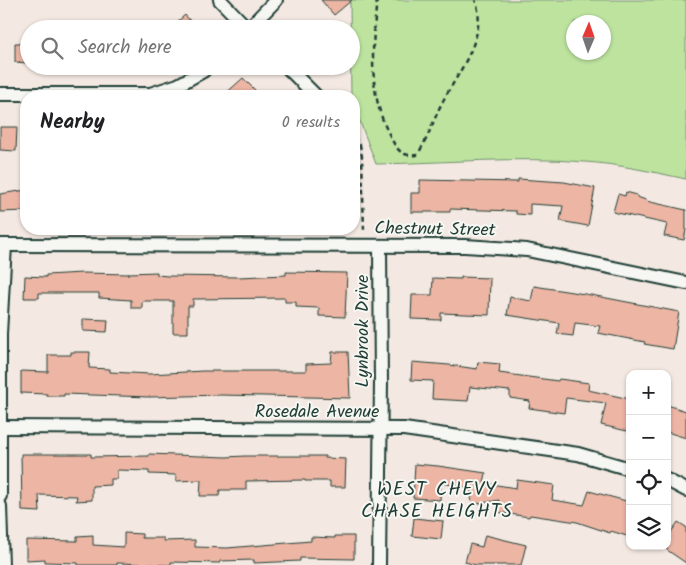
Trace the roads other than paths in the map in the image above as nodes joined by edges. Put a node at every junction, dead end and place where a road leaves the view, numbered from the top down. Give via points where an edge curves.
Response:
1 (220, 0) edge
2 (276, 0) edge
3 (239, 20) edge
4 (257, 20) edge
5 (196, 75) edge
6 (295, 75) edge
7 (162, 90) edge
8 (310, 90) edge
9 (0, 94) edge
10 (20, 94) edge
11 (2, 245) edge
12 (380, 246) junction
13 (686, 283) edge
14 (1, 427) edge
15 (380, 430) junction
16 (626, 468) edge
17 (671, 482) edge
18 (686, 490) edge
19 (0, 496) edge
20 (0, 506) edge
21 (2, 565) edge
22 (379, 565) edge

1 - 3 street
2 - 4 street
5 - 7 street
6 - 8 street
9 - 10 street
11 - 12 street, Chestnut Street
11 - 14 street
12 - 13 street, Chestnut Street via 527,250
12 - 15 street, Lynbrook Drive
14 - 15 street, Rosedale Avenue
14 - 19 street
15 - 16 street, Rosedale Avenue via 404,429 578,454
15 - 22 street, Lynbrook Drive
17 - 18 street
20 - 21 street

